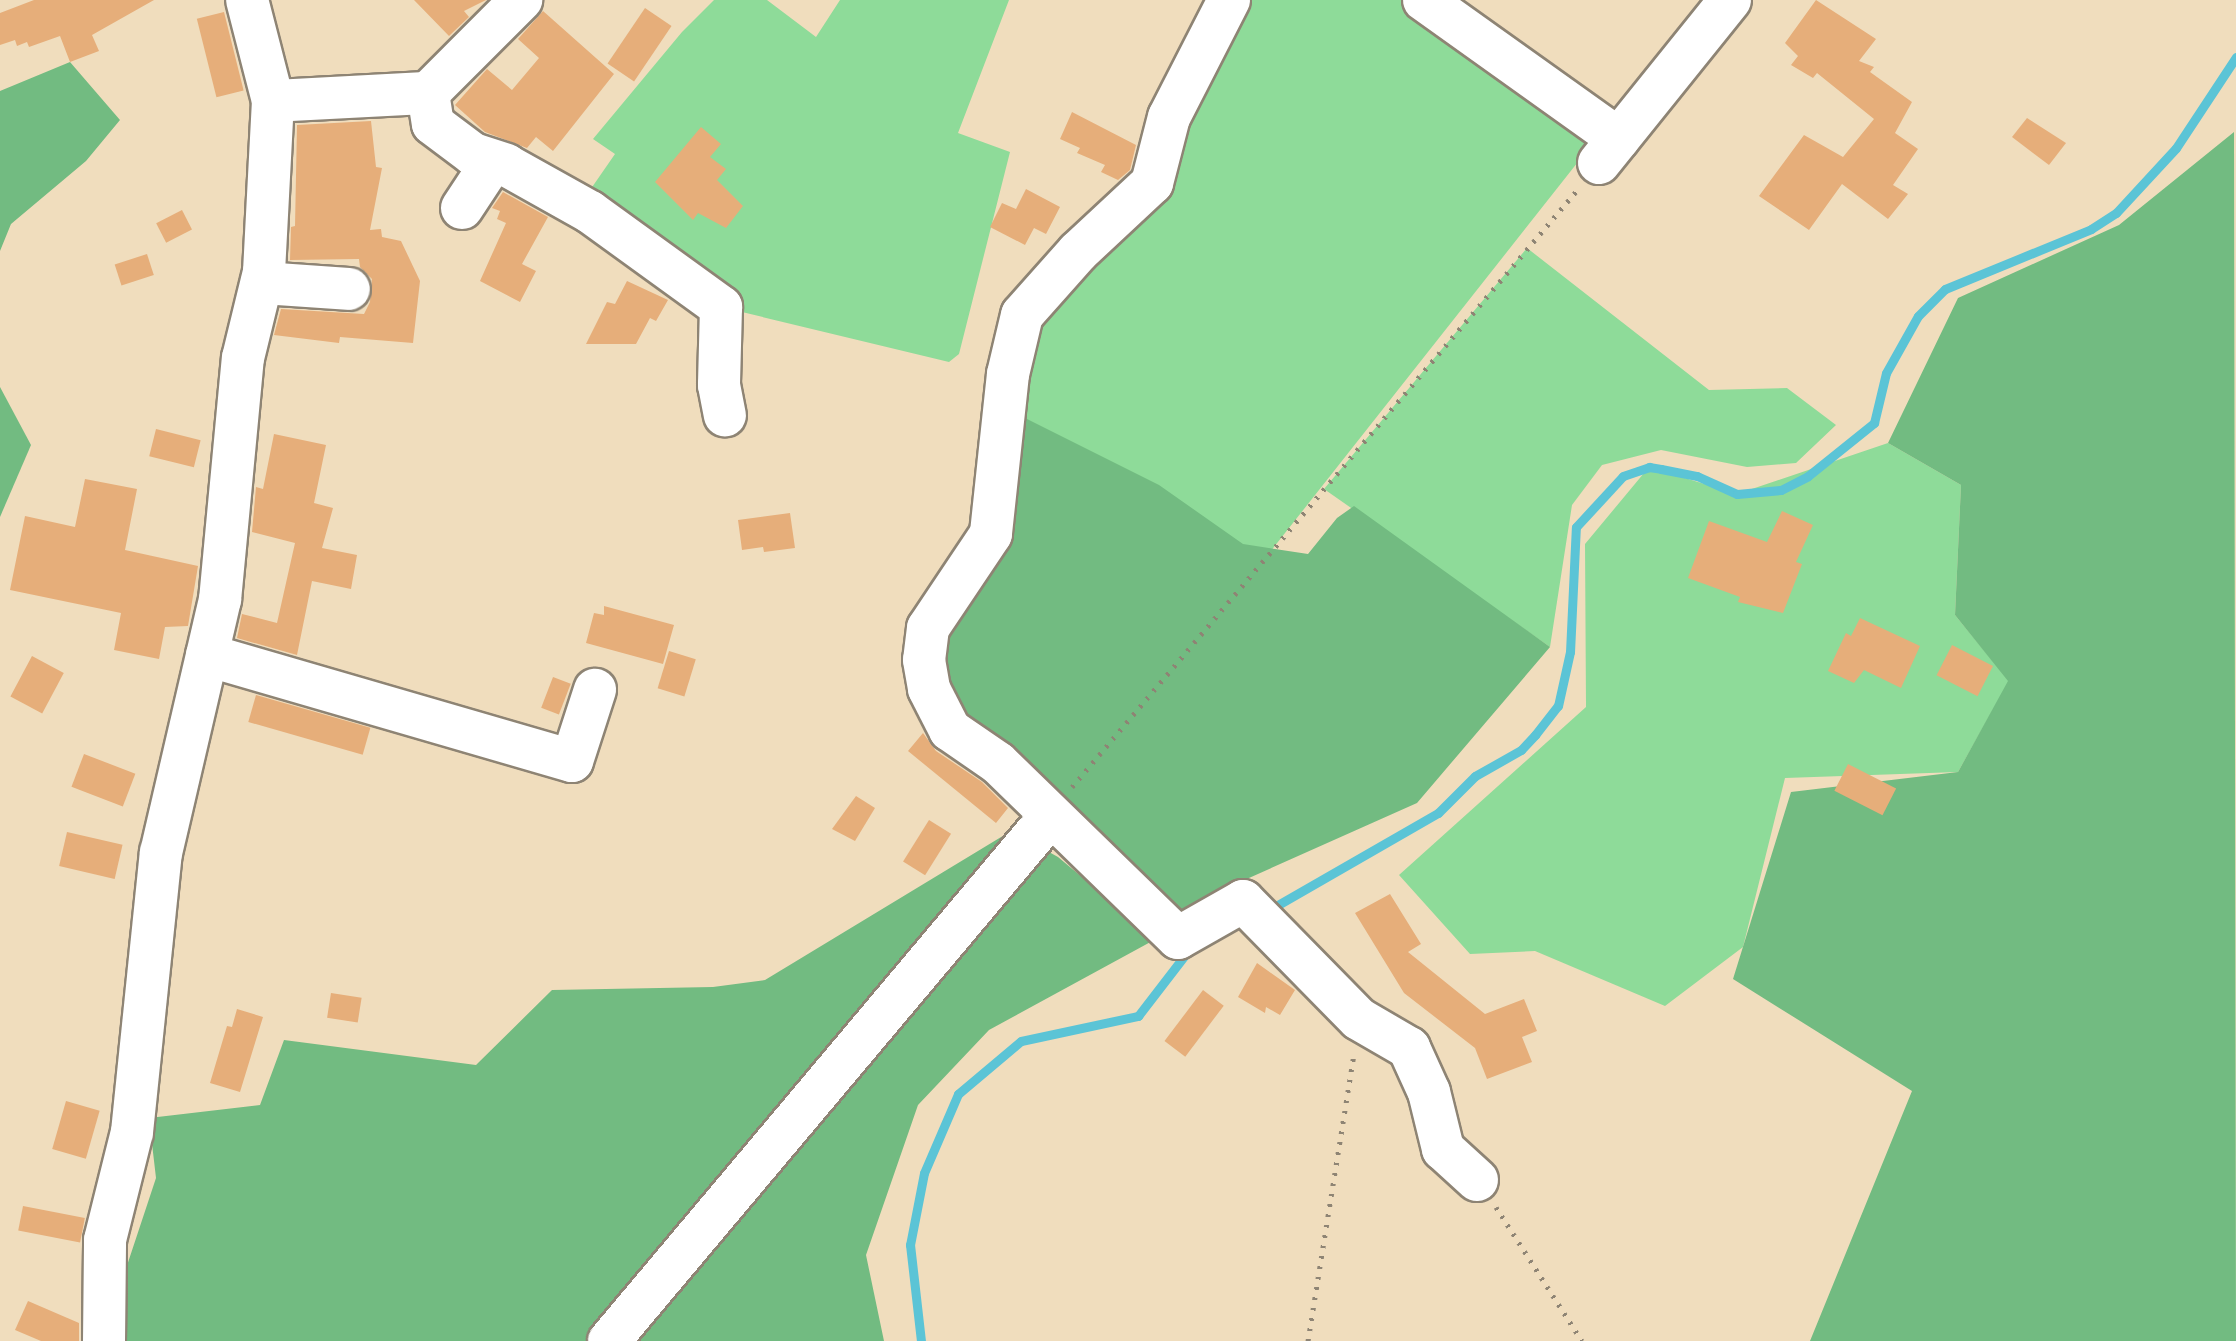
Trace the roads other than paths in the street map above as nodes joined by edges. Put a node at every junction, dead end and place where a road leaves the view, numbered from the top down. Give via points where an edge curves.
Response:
1 (246, 0) edge
2 (521, 0) edge
3 (1229, 0) edge
4 (1424, 0) edge
5 (1730, 0) edge
6 (428, 94) junction
7 (273, 101) junction
8 (493, 161) junction
9 (462, 208) dead end
10 (262, 283) junction
11 (350, 289) dead end
12 (725, 415) dead end
13 (207, 655) junction
14 (595, 690) dead end
15 (1043, 823) junction
16 (1477, 1180) road end
17 (104, 1341) edge
18 (609, 1341) edge

1 - 7 street
2 - 6 street
3 - 15 street via 1170,117 1152,183 1022,315 1008,374 992,534 928,628 929,689 950,730 998,763
4 - 5 street via 1609,151
6 - 7 street
6 - 8 street via 433,124
7 - 10 street
8 - 9 street
8 - 12 street via 590,212 721,306
10 - 11 street
10 - 13 street via 243,358 220,600
13 - 14 street via 572,761
13 - 17 street via 160,853 132,1132 105,1240
15 - 16 street via 1178,938 1243,901 1359,1019 1409,1048 1444,1150
15 - 18 street

